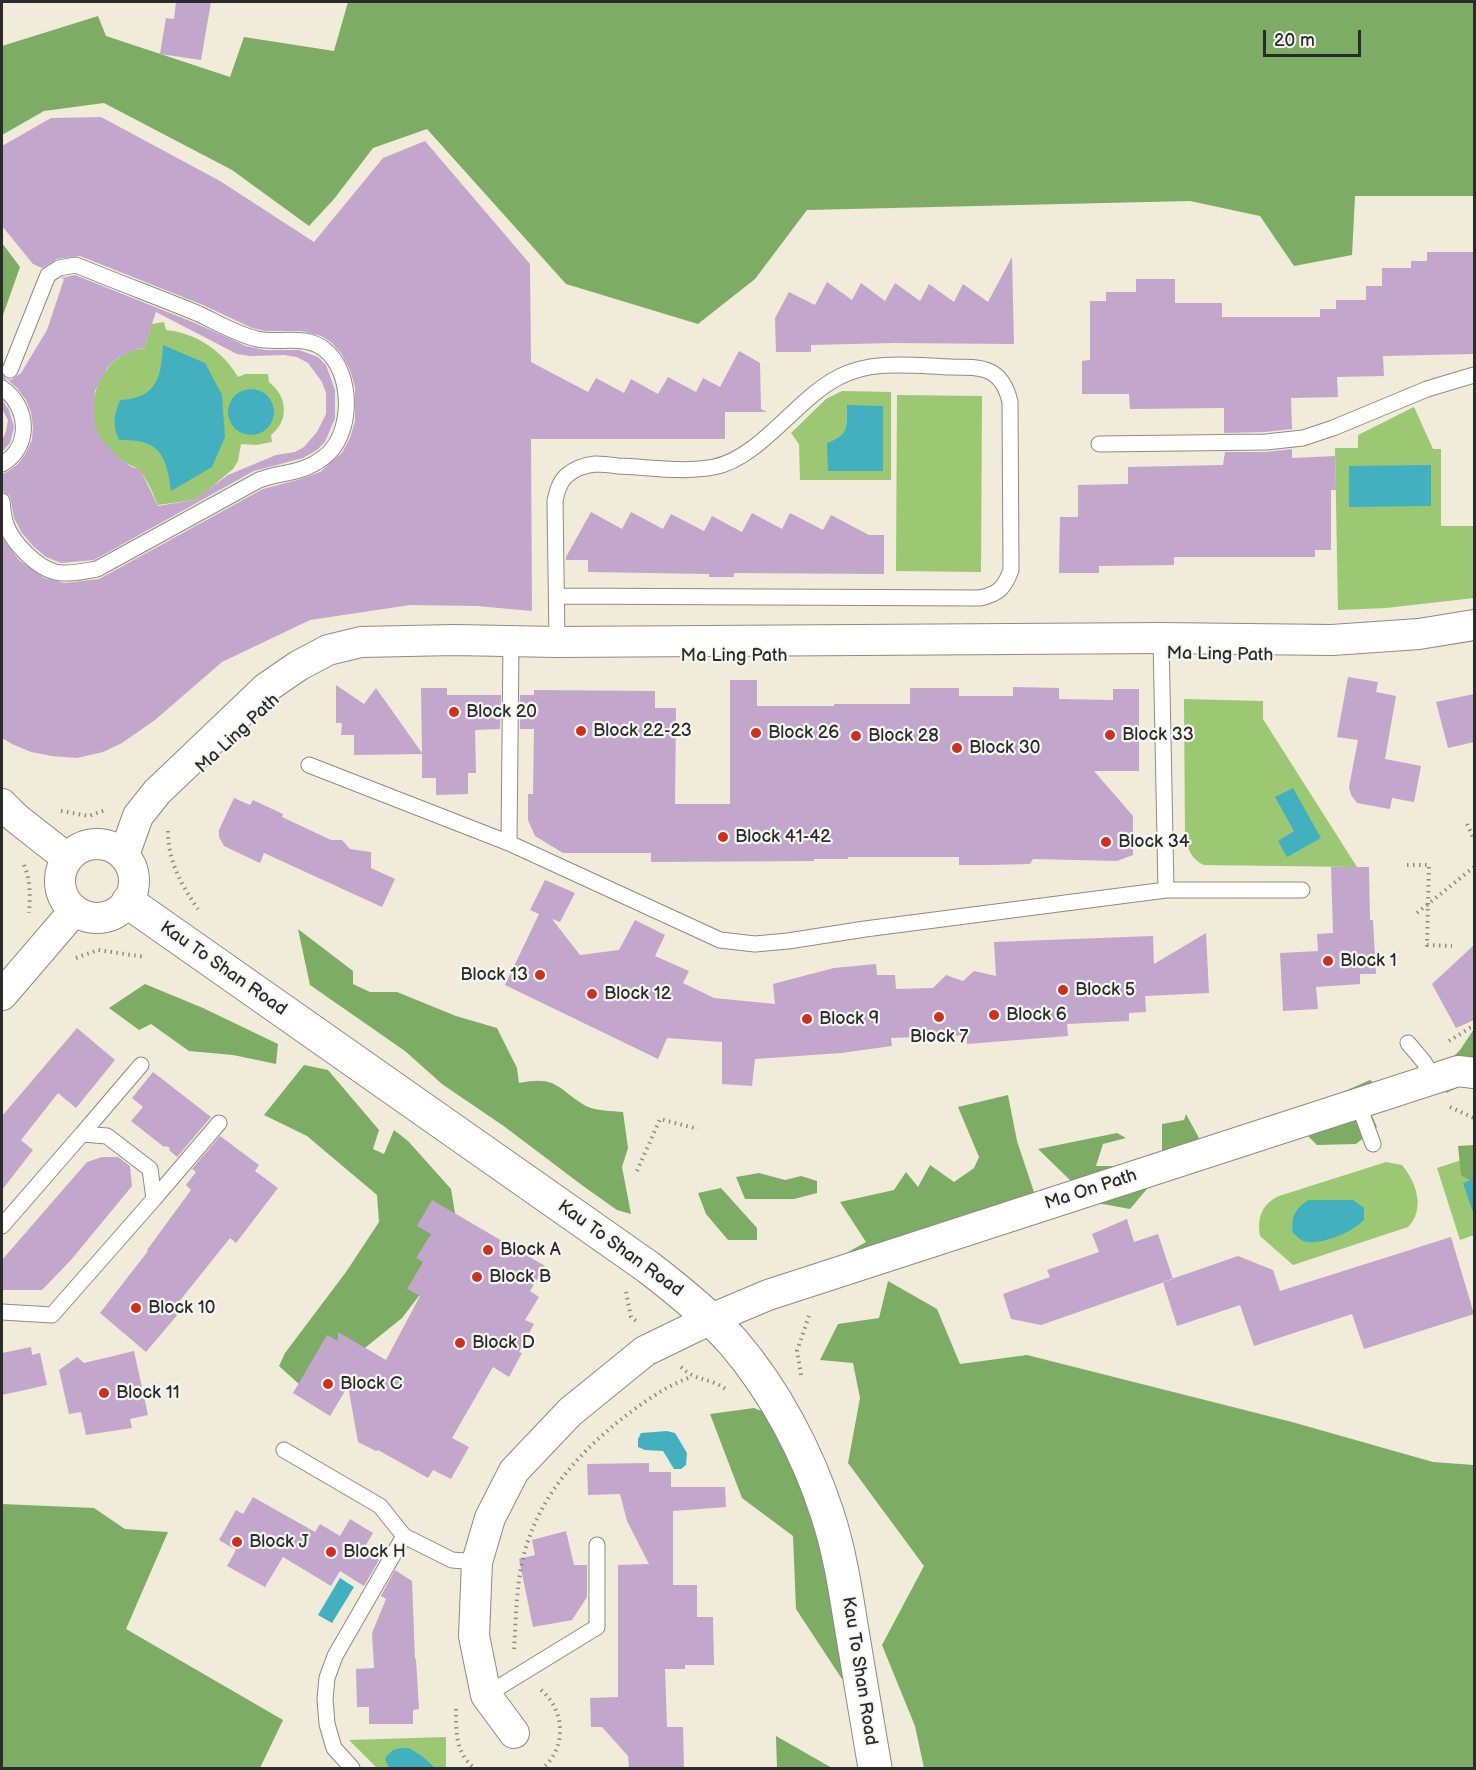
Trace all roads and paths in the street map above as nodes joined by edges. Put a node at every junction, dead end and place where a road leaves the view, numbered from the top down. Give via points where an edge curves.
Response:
1 (9, 370) dead end
2 (1474, 375) edge
3 (2, 388) edge
4 (1100, 444) dead end
5 (2, 464) edge
6 (2, 501) edge
7 (556, 596) junction
8 (1474, 625) edge
9 (1161, 638) junction
10 (511, 641) junction
11 (557, 642) junction
12 (309, 765) dead end
13 (2, 804) edge
14 (1467, 824) dead end
15 (168, 826) dead end
16 (1474, 839) edge
17 (509, 843) junction
18 (124, 855) junction
19 (67, 858) junction
20 (1407, 865) dead end
21 (1474, 867) edge
22 (1166, 890) junction
23 (1302, 890) dead end
24 (128, 902) junction
25 (1429, 902) junction
26 (74, 911) junction
27 (1417, 913) dead end
28 (204, 916) dead end
29 (1452, 946) dead end
30 (98, 950) dead end
31 (154, 961) dead end
32 (2, 995) edge
33 (1408, 1043) dead end
34 (141, 1065) dead end
35 (1474, 1073) edge
36 (1434, 1079) junction
37 (1358, 1103) junction
38 (219, 1123) dead end
39 (698, 1129) dead end
40 (82, 1134) junction
41 (1373, 1144) dead end
42 (637, 1171) dead end
43 (154, 1199) junction
44 (2, 1226) edge
45 (623, 1286) dead end
46 (2, 1312) edge
47 (711, 1320) junction
48 (660, 1344) junction
49 (691, 1377) junction
50 (734, 1396) dead end
51 (284, 1450) dead end
52 (404, 1536) junction
53 (597, 1545) dead end
54 (477, 1562) junction
55 (511, 1678) junction
56 (486, 1695) junction
57 (514, 1733) dead end
58 (352, 1768) edge
59 (543, 1768) edge
60 (874, 1768) edge

1 - 6 lane via 48,275 76,265 237,333 260,340 304,340 324,349 338,366 347,400 339,440 326,457 294,473 274,474 260,480 97,569 55,572 35,561 16,543 6,524
2 - 4 lane via 1427,389 1303,438
3 - 5 lane via 15,399 25,425 16,451
7 - 7 lane via 555,501 559,486 577,469 597,464 717,467 752,448 823,386 870,366 981,367 1001,379 1007,390 1011,570 1000,591 991,596
7 - 11 lane
8 - 9 street, Ma Ling Path via 1419,634 1332,640
9 - 11 street, Ma Ling Path
9 - 22 lane
10 - 11 street, Ma Ling Path
10 - 17 lane
10 - 18 street, Ma Ling Path via 361,642 328,650 298,666 266,688 157,792 138,816
12 - 17 lane
13 - 19 street
14 - 16 path
15 - 28 path via 173,867
17 - 22 lane via 720,940 755,944
18 - 19 street via 107,845 88,844
18 - 24 street via 134,877
19 - 26 street via 59,880 66,903
20 - 25 path via 1429,865
21 - 25 path
22 - 23 lane
24 - 26 street via 109,916 97,918
24 - 47 street, Kau To Shan Road via 648,1267
25 - 27 path
25 - 29 path via 1427,945
26 - 32 street
30 - 31 path, Kau To Shan Road
33 - 36 lane
34 - 40 lane
35 - 36 street, Ma On Path via 1458,1071
36 - 37 street, Ma On Path
37 - 41 lane
37 - 47 street, Ma On Path via 768,1295
38 - 43 lane
39 - 42 path via 660,1119
40 - 43 lane via 107,1136 150,1169
40 - 44 lane
43 - 46 lane via 52,1315
45 - 48 path, Kau To Shan Road via 631,1317
47 - 48 street, Ma On Path
47 - 60 street, Kau To Shan Road via 753,1368 784,1416 819,1490 844,1586
48 - 49 path, Kau To Shan Road
48 - 54 street, Ma On Path via 645,1351 570,1412 514,1471 490,1518
49 - 50 path via 720,1385
49 - 55 path via 673,1383 618,1421 574,1463 540,1511 521,1563
51 - 52 lane via 380,1506
52 - 54 lane via 452,1560
52 - 58 lane via 335,1656 327,1678 327,1724 334,1748
53 - 55 lane via 597,1627
54 - 56 street, Ma On Path via 474,1636
55 - 56 lane
55 - 59 path via 530,1683 548,1696 558,1715 559,1742
56 - 57 street

